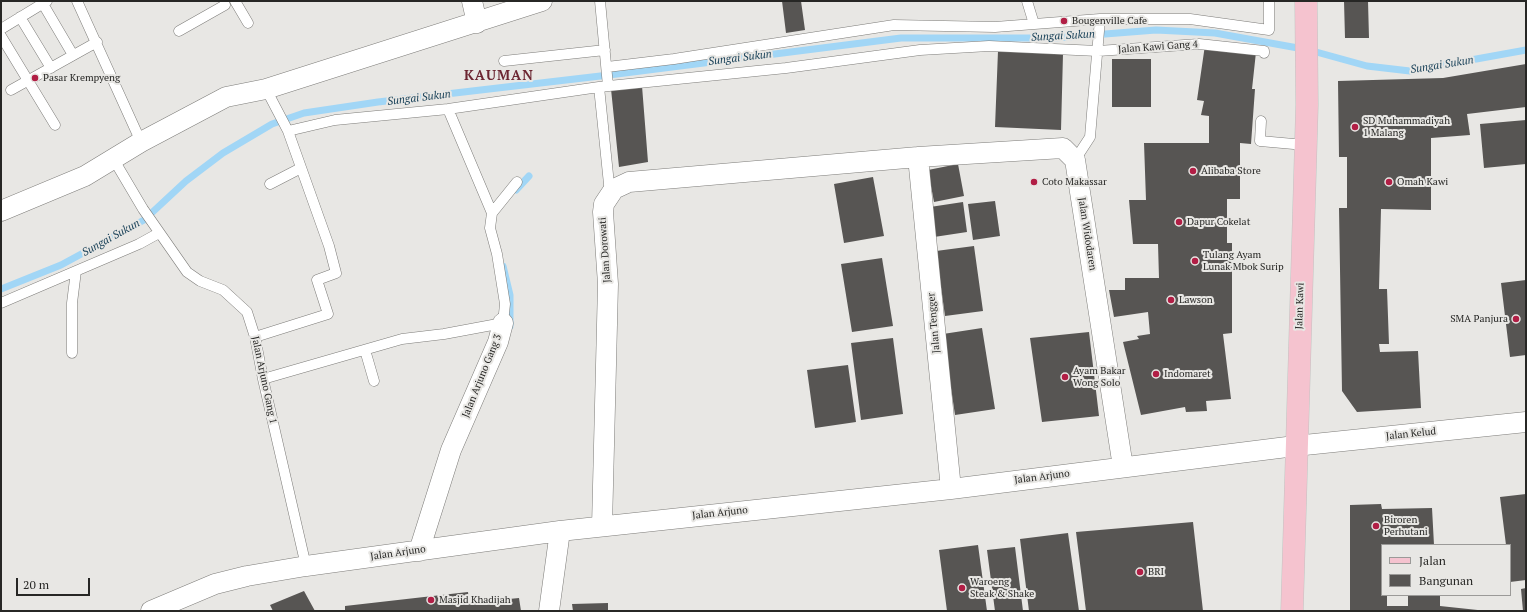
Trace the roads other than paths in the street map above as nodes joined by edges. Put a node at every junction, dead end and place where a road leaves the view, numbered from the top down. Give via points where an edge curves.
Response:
1 (77, 1) edge
2 (472, 1) edge
3 (542, 1) edge
4 (600, 1) edge
5 (1027, 1) edge
6 (1270, 1) edge
7 (1306, 1) edge
8 (45, 2) edge
9 (229, 2) edge
10 (20, 17) junction
11 (1100, 19) junction
12 (248, 23) dead end
13 (477, 23) junction
14 (1034, 24) junction
15 (1, 29) edge
16 (179, 31) dead end
17 (1, 36) edge
18 (97, 42) junction
19 (605, 50) junction
20 (1098, 51) junction
21 (1264, 53) dead end
22 (73, 55) junction
23 (504, 61) dead end
24 (607, 67) junction
25 (50, 68) junction
26 (28, 80) junction
27 (603, 86) junction
28 (266, 88) junction
29 (11, 90) dead end
30 (448, 108) junction
31 (1261, 121) dead end
32 (55, 125) dead end
33 (288, 131) junction
34 (141, 142) junction
35 (1305, 145) junction
36 (918, 157) junction
37 (114, 160) junction
38 (1075, 160) junction
39 (301, 168) junction
40 (517, 182) dead end
41 (270, 184) dead end
42 (610, 194) junction
43 (1, 211) edge
44 (492, 213) junction
45 (159, 233) junction
46 (76, 271) junction
47 (1, 303) edge
48 (503, 323) junction
49 (255, 337) junction
50 (365, 350) junction
51 (72, 352) dead end
52 (263, 379) junction
53 (374, 381) dead end
54 (1526, 422) edge
55 (1295, 446) junction
56 (1123, 467) junction
57 (951, 489) junction
58 (602, 526) junction
59 (560, 531) junction
60 (419, 551) junction
61 (306, 566) junction
62 (151, 611) edge
63 (549, 611) edge
64 (1292, 611) edge

1 - 18 lane
2 - 13 street
3 - 13 street
4 - 19 lane
5 - 14 lane
6 - 11 lane via 1269,30 1190,19
7 - 35 main road, Jalan Kawi
8 - 10 lane
8 - 22 lane
9 - 12 lane
9 - 16 lane
10 - 15 lane
10 - 25 lane
11 - 14 lane
11 - 20 lane
13 - 28 street
14 - 24 lane via 995,27 894,25
17 - 26 lane
18 - 22 lane
18 - 34 lane
19 - 23 lane
19 - 24 lane
20 - 21 lane, Jalan Kawi Gang 4 via 1200,44
20 - 27 lane, Jalan Kawi Gang 4 via 989,46 920,50 786,68
20 - 38 lane via 1090,137
22 - 25 lane
24 - 27 lane
25 - 26 lane
26 - 29 lane
26 - 32 lane
27 - 30 lane, Jalan Kawi Gang 4
27 - 42 lane
28 - 33 lane
28 - 34 street via 226,97
30 - 33 lane, Jalan Kawi Gang 4 via 335,120
30 - 44 lane
31 - 35 lane via 1260,141
33 - 39 lane
34 - 37 street
35 - 55 main road, Jalan Kawi
36 - 38 street via 1063,148
36 - 42 street via 629,182 617,187
36 - 57 street, Jalan Tengger
37 - 43 street via 85,176
37 - 45 lane, Jalan Arjuno Gang 1
38 - 56 street, Jalan Widodaren
39 - 41 lane
39 - 49 lane via 336,273 317,280 328,314
40 - 44 lane
42 - 58 street, Jalan Dorowati via 603,212 608,284 608,343
44 - 48 lane, Jalan Arjuno Gang 3 via 490,228 505,304
45 - 46 lane
45 - 49 lane, Jalan Arjuno Gang 1 via 187,272 200,281 223,290 247,312
46 - 47 lane
46 - 51 lane via 72,303
48 - 50 lane via 402,339
48 - 60 street, Jalan Arjuno Gang 3 via 498,342 451,450
49 - 52 lane, Jalan Arjuno Gang 1
50 - 52 lane
50 - 53 lane
52 - 61 lane, Jalan Arjuno Gang 1
54 - 55 street, Jalan Kelud
55 - 56 street, Jalan Arjuno
55 - 64 main road, Jalan Kawi
56 - 57 street, Jalan Arjuno
57 - 58 street, Jalan Arjuno
58 - 59 street, Jalan Arjuno
59 - 60 street, Jalan Arjuno
59 - 63 street
60 - 61 street, Jalan Arjuno
61 - 62 street, Jalan Arjuno via 215,584

